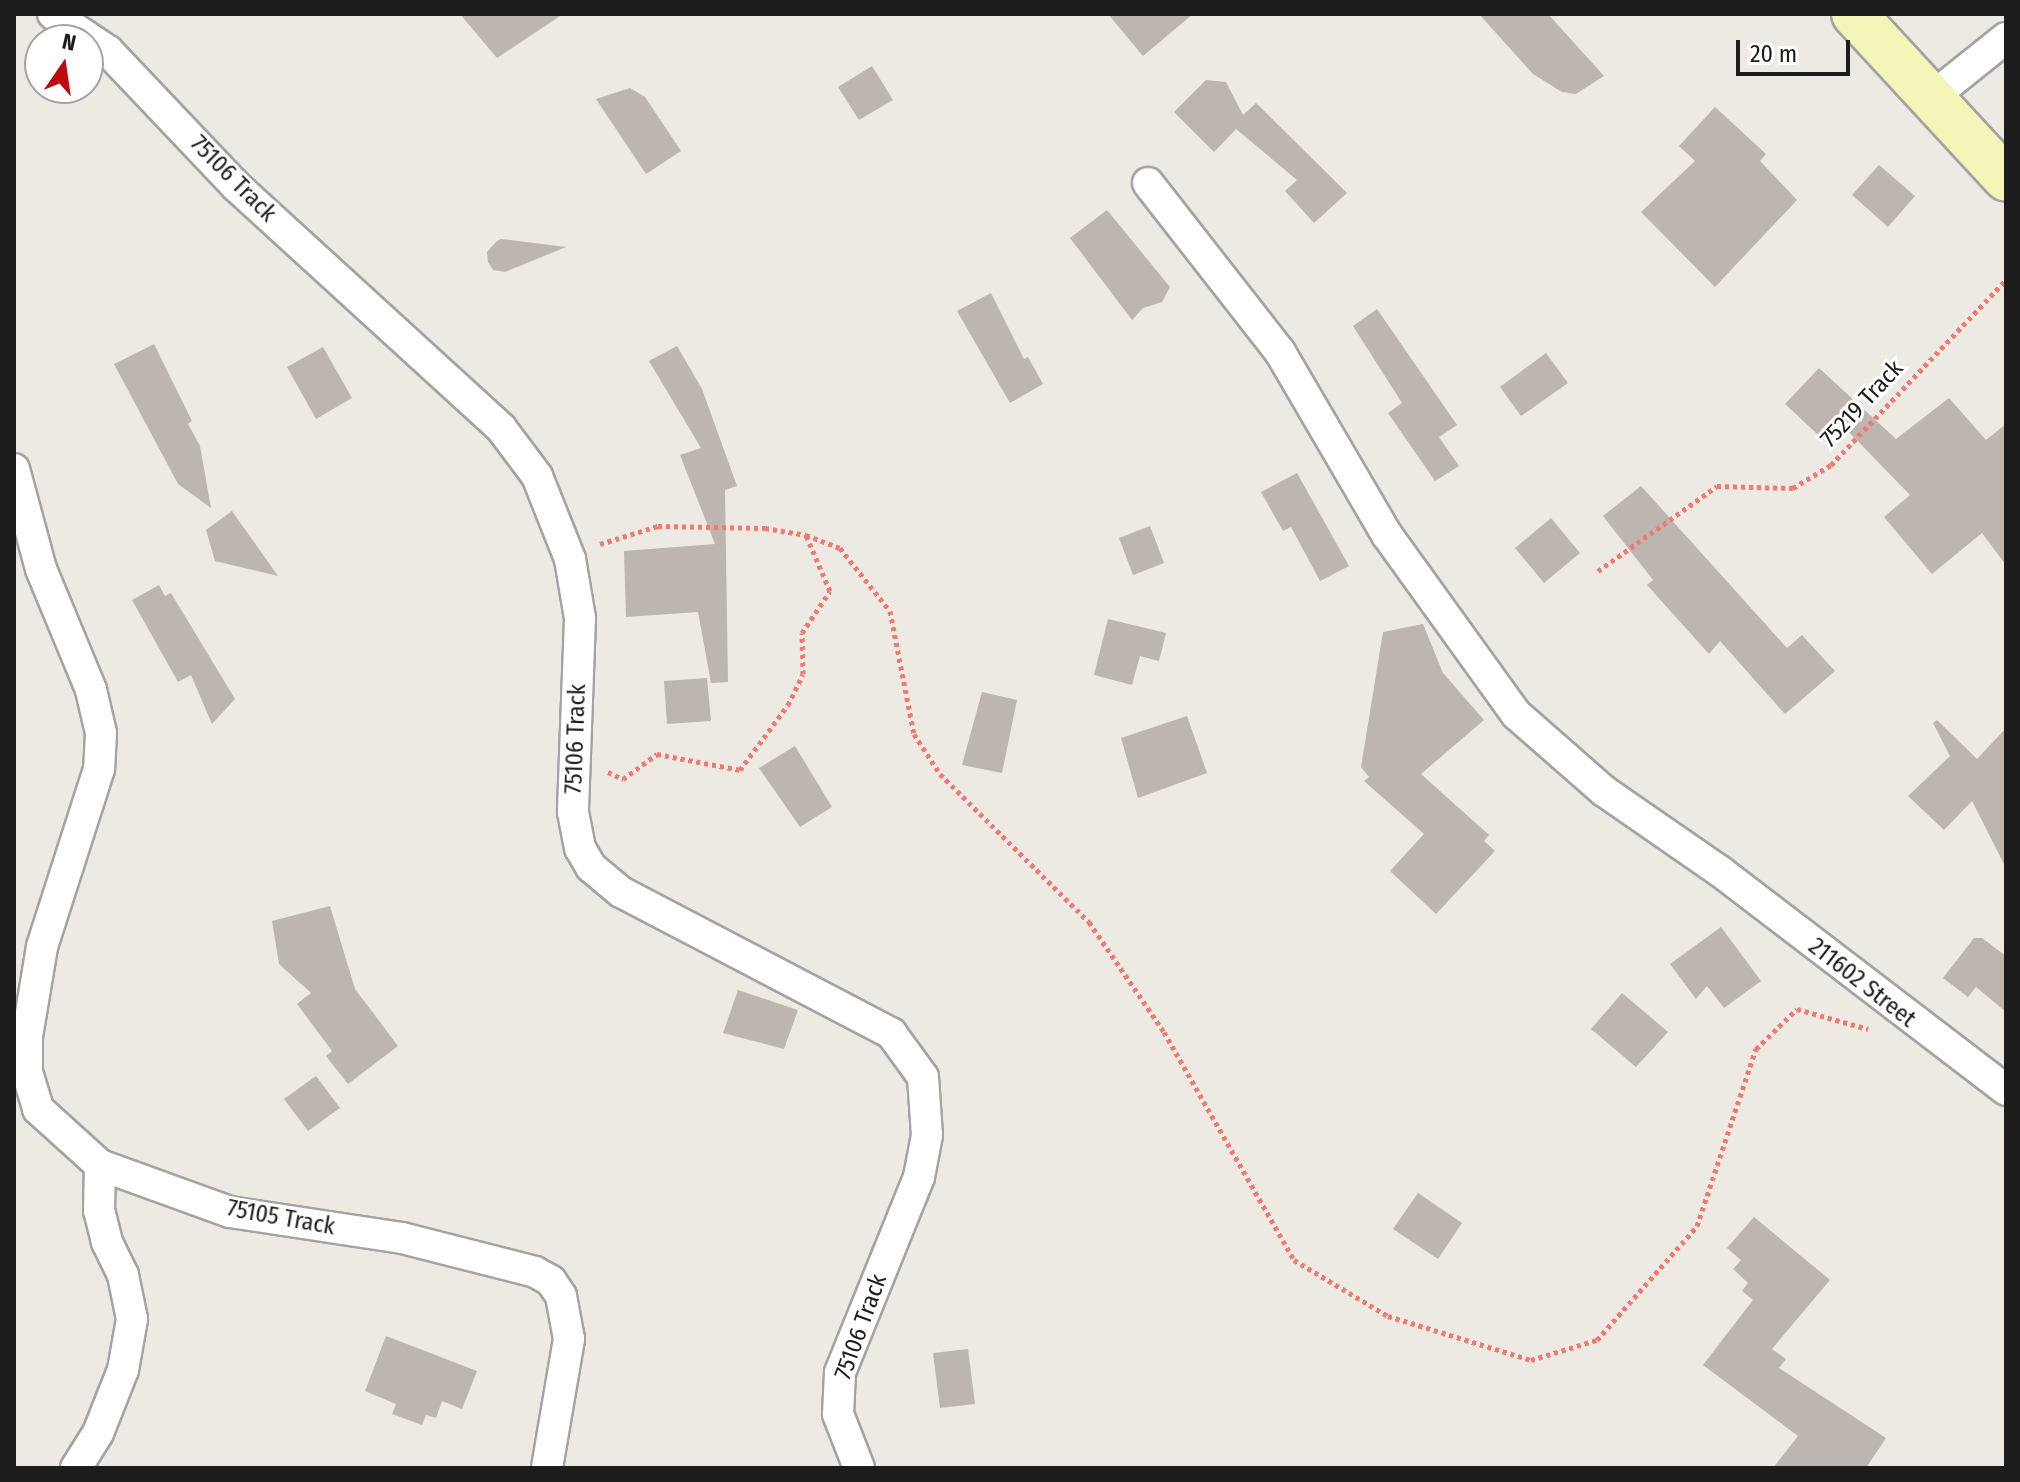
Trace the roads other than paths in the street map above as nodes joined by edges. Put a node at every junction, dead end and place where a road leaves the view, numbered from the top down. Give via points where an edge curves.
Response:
1 (53, 14) edge
2 (1854, 14) edge
3 (2006, 38) edge
4 (1931, 98) junction
5 (2006, 179) edge
6 (1148, 183) dead end
7 (14, 469) edge
8 (2006, 1090) edge
9 (100, 1165) junction
10 (76, 1468) edge
11 (547, 1468) edge
12 (859, 1468) edge

1 - 12 street, 75106 Track via 108,51 236,186 501,428 537,476 570,559 580,618 573,812 580,848 591,867 621,892 891,1033 923,1077 927,1135 919,1177 840,1373 838,1414
2 - 4 street
3 - 4 street
4 - 5 street
6 - 8 street, 211602 Street via 1280,352 1387,535 1516,714 1604,791 1721,872
7 - 9 street, 75105 Track via 41,569 91,690 101,733 99,769 42,947 27,1037 27,1072 38,1109
9 - 10 street via 99,1211 123,1275 132,1319 123,1370 98,1433
9 - 11 street, 75105 Track via 230,1212 402,1238 535,1272 551,1281 561,1296 569,1339

